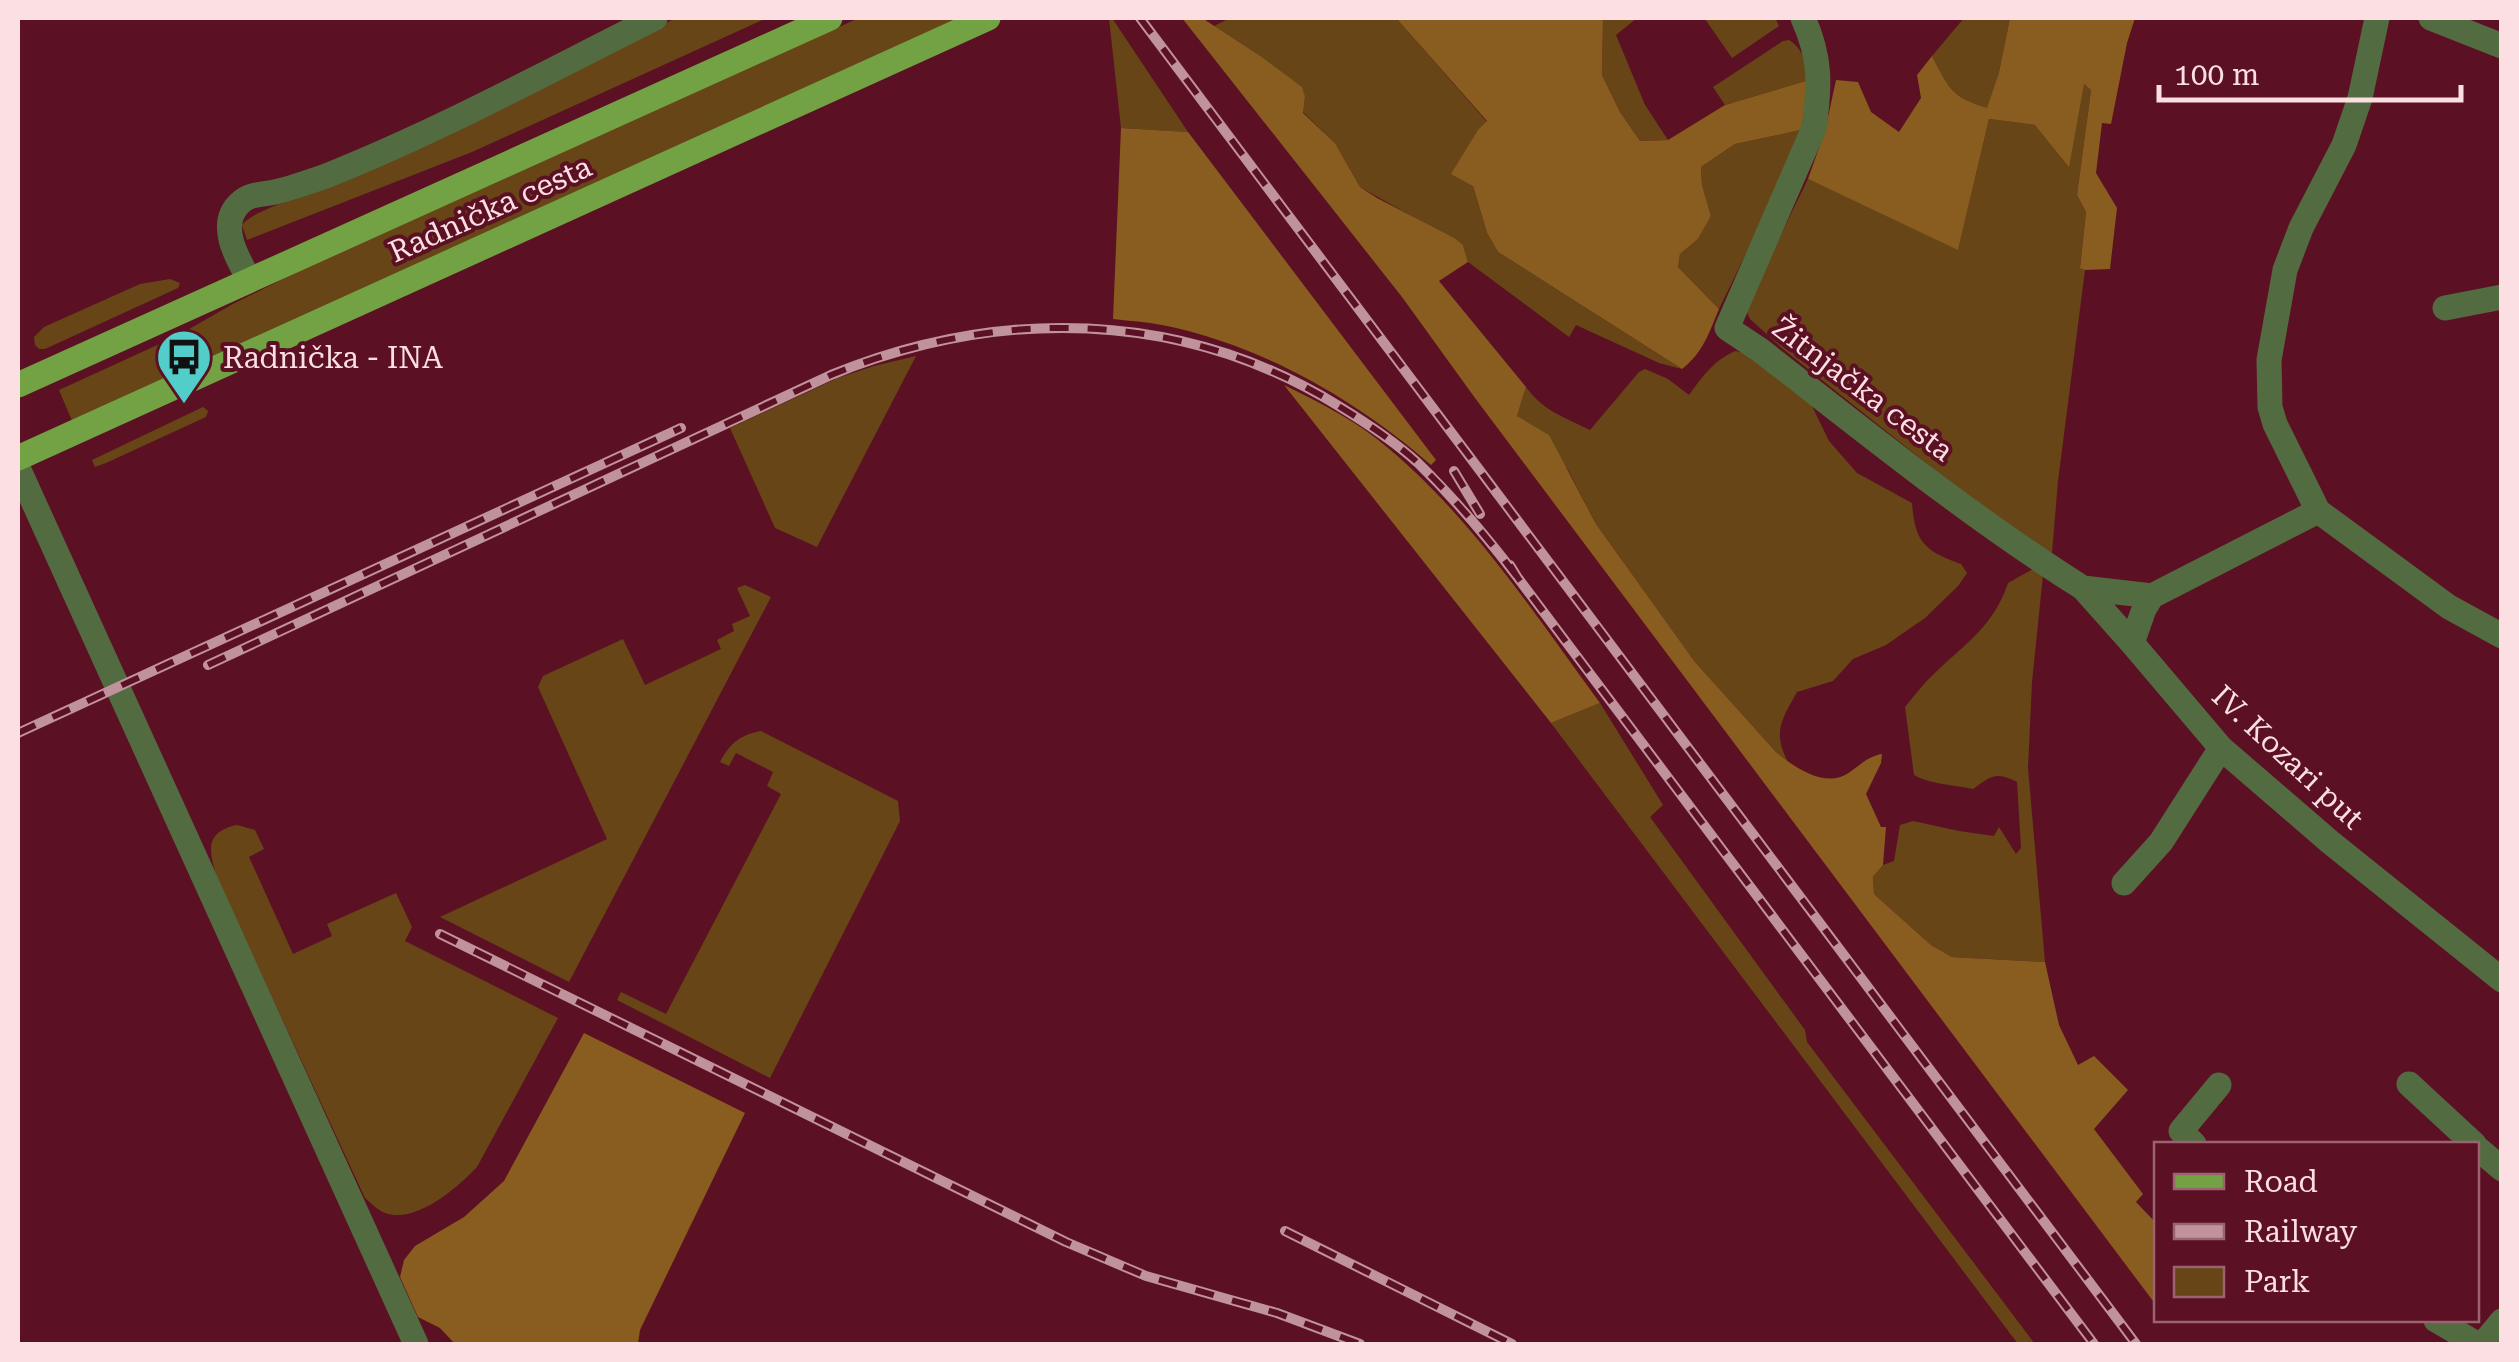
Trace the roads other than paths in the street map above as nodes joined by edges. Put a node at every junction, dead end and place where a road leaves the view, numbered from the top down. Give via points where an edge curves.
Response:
1 (655, 18) edge
2 (830, 18) edge
3 (988, 18) edge
4 (1803, 18) edge
5 (2377, 18) edge
6 (2432, 18) edge
7 (2502, 46) edge
8 (249, 279) junction
9 (2502, 296) edge
10 (2445, 308) dead end
11 (18, 385) edge
12 (18, 458) edge
13 (18, 468) edge
14 (2318, 512) junction
15 (2083, 588) junction
16 (2152, 596) junction
17 (2502, 636) edge
18 (2132, 643) junction
19 (2222, 748) junction
20 (2124, 882) dead end
21 (2502, 980) edge
22 (2409, 1084) dead end
23 (2218, 1085) dead end
24 (2192, 1142) edge
25 (2471, 1142) edge
26 (2479, 1149) edge
27 (2502, 1168) edge
28 (2502, 1321) edge
29 (2440, 1322) edge
30 (416, 1344) edge
31 (2480, 1344) edge

1 - 8 street via 348,167 249,196 230,218 234,253
2 - 8 main road, Radnička cesta
3 - 12 main road, Radnička cesta
4 - 15 street, Žitnjačka cesta via 1818,62 1814,128 1727,328
5 - 14 street via 2344,144 2285,270 2269,360 2275,424
6 - 7 street
8 - 11 main road, Radnička cesta
9 - 10 street
13 - 30 street
14 - 16 street
14 - 17 street
15 - 16 street
15 - 18 street, IV. Kozari put
16 - 18 street
18 - 19 street, IV. Kozari put
19 - 20 street via 2160,842
19 - 21 street, IV. Kozari put
22 - 25 street
23 - 24 street via 2182,1131
26 - 27 street
28 - 31 street
29 - 31 street

